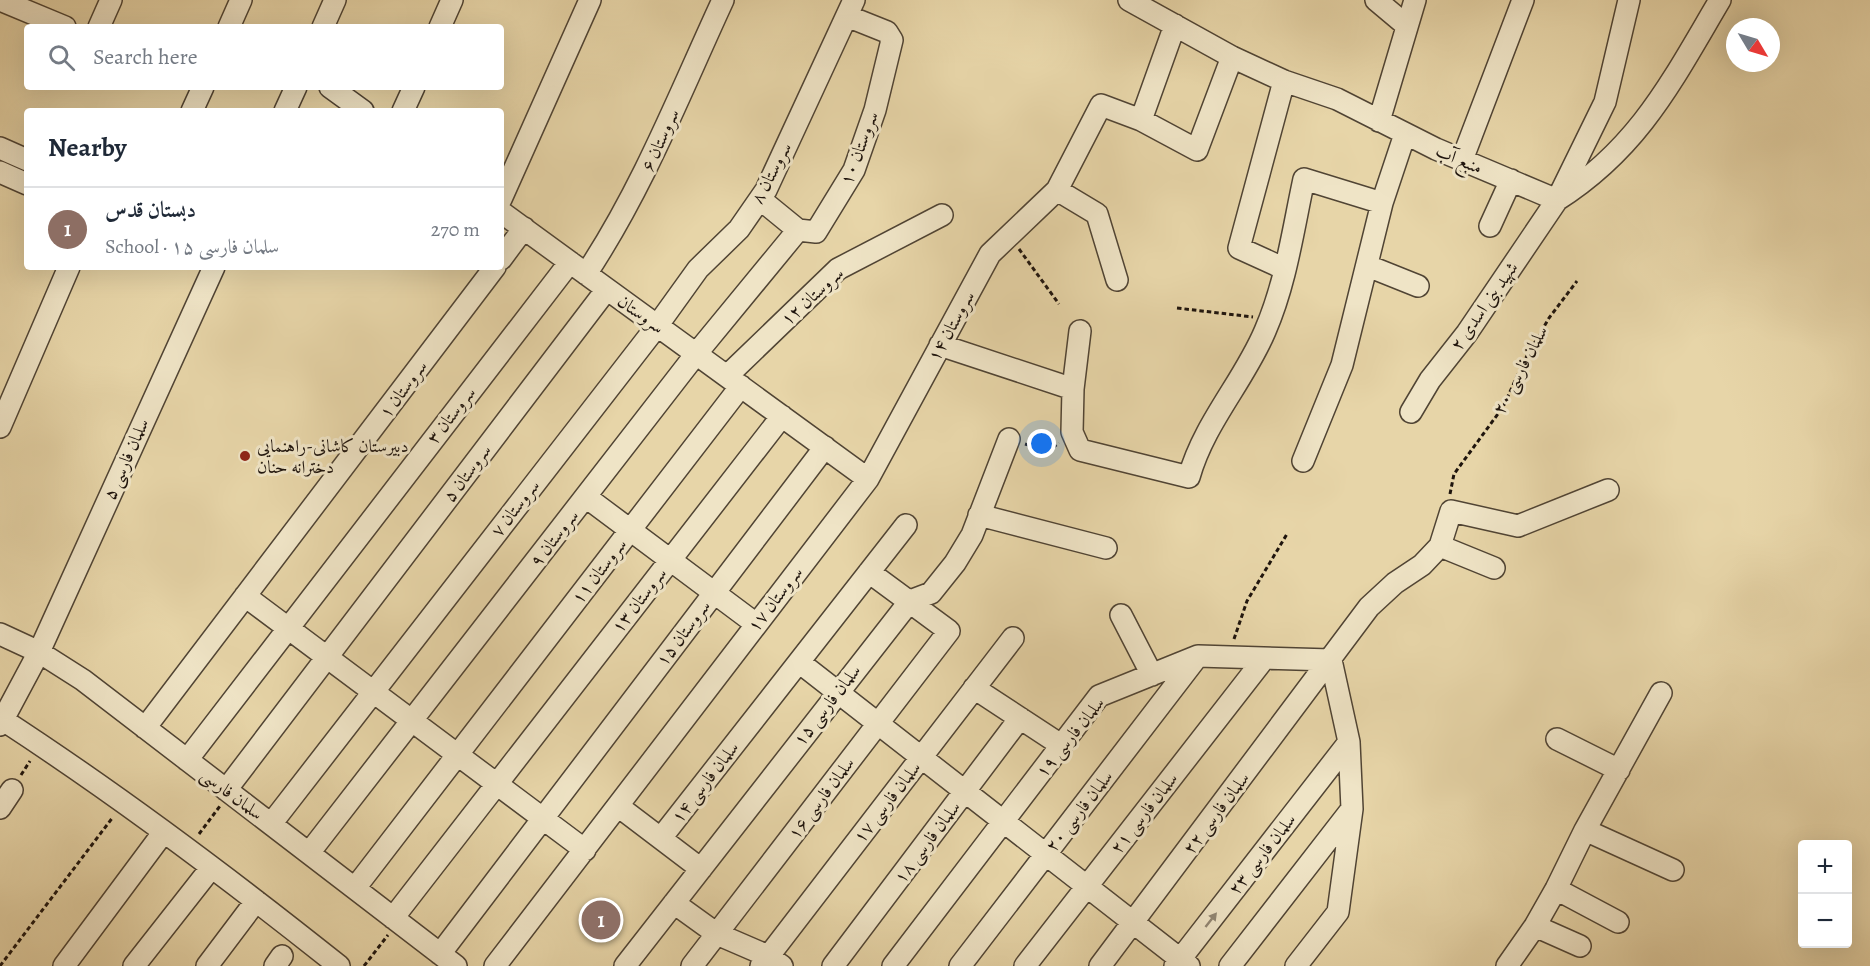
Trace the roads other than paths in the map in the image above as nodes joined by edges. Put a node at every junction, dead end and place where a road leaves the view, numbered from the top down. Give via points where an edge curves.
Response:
1 (0, 0) edge
2 (111, 0) edge
3 (241, 0) edge
4 (335, 0) edge
5 (452, 0) edge
6 (591, 0) edge
7 (723, 0) edge
8 (1129, 0) edge
9 (1376, 0) edge
10 (1415, 0) edge
11 (1523, 0) edge
12 (1629, 0) edge
13 (1720, 0) edge
14 (851, 8) edge
15 (58, 24) edge
16 (100, 24) edge
17 (230, 24) edge
18 (324, 24) edge
19 (441, 24) edge
20 (1175, 25) junction
21 (1407, 26) junction
22 (1232, 57) junction
23 (1284, 81) junction
24 (202, 90) edge
25 (295, 90) edge
26 (334, 90) edge
27 (413, 90) edge
28 (193, 108) edge
29 (286, 108) edge
30 (359, 108) edge
31 (404, 108) edge
32 (1141, 120) junction
33 (1379, 121) junction
34 (1405, 134) junction
35 (0, 148) edge
36 (24, 159) edge
37 (1462, 160) junction
38 (0, 172) edge
39 (1511, 180) junction
40 (24, 183) edge
41 (1057, 190) junction
42 (504, 192) edge
43 (760, 199) junction
44 (1557, 200) junction
45 (1382, 203) junction
46 (504, 214) edge
47 (942, 215) dead end
48 (1490, 226) dead end
49 (524, 228) junction
50 (798, 230) junction
51 (504, 255) edge
52 (1368, 266) junction
53 (578, 268) junction
54 (1285, 269) junction
55 (68, 270) edge
56 (213, 270) edge
57 (493, 270) edge
58 (1117, 280) dead end
59 (1418, 286) dead end
60 (607, 289) junction
61 (657, 326) junction
62 (1080, 331) dead end
63 (940, 345) junction
64 (696, 354) junction
65 (734, 381) junction
66 (1072, 389) junction
67 (1411, 412) dead end
68 (782, 416) junction
69 (0, 427) edge
70 (1009, 439) road end
71 (825, 447) junction
72 (1303, 461) dead end
73 (868, 479) junction
74 (1608, 490) dead end
75 (586, 497) junction
76 (979, 515) junction
77 (906, 525) dead end
78 (630, 530) junction
79 (1440, 546) junction
80 (1106, 548) dead end
81 (670, 560) junction
82 (1494, 568) dead end
83 (870, 572) junction
84 (714, 593) junction
85 (245, 596) junction
86 (910, 601) junction
87 (1121, 615) dead end
88 (756, 624) junction
89 (289, 627) junction
90 (0, 634) edge
91 (1013, 638) dead end
92 (39, 652) junction
93 (1198, 656) junction
94 (327, 657) junction
95 (1263, 660) junction
96 (1331, 660) junction
97 (799, 662) junction
98 (1152, 675) junction
99 (974, 688) junction
100 (373, 691) junction
101 (838, 692) junction
102 (1661, 693) dead end
103 (1020, 718) junction
104 (1, 721) edge
105 (411, 721) junction
106 (878, 723) junction
107 (145, 728) junction
108 (1557, 739) dead end
109 (1349, 742) junction
110 (1061, 745) junction
111 (457, 755) junction
112 (921, 757) junction
113 (187, 760) junction
114 (1619, 770) junction
115 (496, 785) junction
116 (12, 790) road end
117 (228, 791) junction
118 (966, 792) junction
119 (618, 806) junction
120 (0, 808) edge
121 (1352, 809) junction
122 (542, 818) junction
123 (1004, 821) junction
124 (271, 824) junction
125 (1585, 830) junction
126 (163, 833) junction
127 (661, 838) junction
128 (585, 850) junction
129 (309, 854) junction
130 (1046, 854) junction
131 (211, 868) junction
132 (701, 869) junction
133 (1673, 870) dead end
134 (1087, 886) junction
135 (355, 888) junction
136 (1556, 889) junction
137 (256, 901) junction
138 (674, 903) junction
139 (396, 920) junction
140 (1133, 922) junction
141 (1617, 922) dead end
142 (1535, 926) junction
143 (717, 934) junction
144 (1580, 946) dead end
145 (448, 960) edge
146 (770, 963) edge
147 (1181, 964) edge
148 (64, 966) edge
149 (134, 966) edge
150 (207, 966) edge
151 (339, 966) edge
152 (495, 966) edge
153 (625, 966) edge
154 (692, 966) edge
155 (833, 966) edge
156 (893, 966) edge
157 (960, 966) edge
158 (1025, 966) edge
159 (1100, 966) edge
160 (1230, 966) edge
161 (1296, 966) edge
162 (1507, 966) edge

1 - 15 street
2 - 16 street
3 - 17 street
4 - 18 street
5 - 19 street
6 - 42 street
7 - 53 street, سروستان ۶ via 658,147 613,233
8 - 20 street, منبع آب
9 - 21 street
10 - 21 street
11 - 37 street
12 - 44 street via 1605,102
13 - 44 street via 1662,99 1616,156
14 - 43 street, سروستان ۸
14 - 50 street, سروستان ۱۰ via 887,32 892,40 875,110 854,170 816,232
20 - 22 street, منبع آب
20 - 32 street
21 - 33 street
22 - 23 street, منبع آب
22 - 32 street via 1197,150
23 - 33 street, منبع آب via 1336,99
23 - 54 street via 1239,248
24 - 28 street
25 - 29 street
26 - 30 street
27 - 31 street
32 - 41 street, سروستان ۱۴ via 1101,105
33 - 34 street, منبع آب
34 - 37 street, منبع آب
34 - 45 street
35 - 36 street
37 - 39 street, منبع آب
38 - 40 street
39 - 44 street, منبع آب
39 - 48 street
41 - 58 street via 1097,214
41 - 63 street, سروستان ۱۴ via 990,254
43 - 50 street
43 - 61 street, سروستان ۸ via 739,229 698,269
44 - 67 street, شهید بنی اسدی ۲
45 - 52 street
45 - 54 street via 1304,179
46 - 49 street, سروستان
47 - 65 street, سروستان ۱۲ via 838,268
49 - 51 street
49 - 53 street, سروستان
50 - 64 street
52 - 59 street
52 - 72 street via 1342,365
53 - 60 street, سروستان
53 - 89 street, سروستان ۳
54 - 66 street via 1268,323 1206,435 1189,477 1080,450 1072,432
55 - 69 street
56 - 92 street, سلمان فارسی ۵
57 - 85 street, سروستان ۱
60 - 61 street, سروستان
60 - 94 street, سروستان ۵
61 - 64 street, سروستان
61 - 100 street, سروستان ۷
62 - 66 street
63 - 66 street
63 - 73 street, سروستان ۱۴
64 - 65 street, سروستان
64 - 75 street, سروستان ۹
65 - 68 street, سروستان
65 - 78 street, سروستان ۱۱
68 - 71 street
68 - 81 street, سروستان ۱۳
70 - 76 street, سلمان فارسی ۱۵
71 - 73 street
71 - 84 street, سروستان ۱۵
73 - 88 street, سروستان ۱۷
74 - 79 street via 1518,526 1451,511
75 - 78 street
75 - 105 street, سروستان ۹
76 - 80 street
76 - 86 street, سلمان فارسی ۱۵ via 955,563 931,593
77 - 83 street, سلمان فارسی ۱۴
78 - 81 street
78 - 111 street, سروستان ۱۱
79 - 82 street
79 - 96 street via 1369,607
81 - 84 street
81 - 115 street, سروستان ۱۳
83 - 86 street
83 - 97 street, سلمان فارسی ۱۴
84 - 88 street
84 - 122 street, سروستان ۱۵
85 - 89 street
85 - 107 street, سروستان ۱
86 - 101 street, سلمان فارسی ۱۵
86 - 106 street, سلمان فارسی ۱۶ via 949,631
87 - 98 street
88 - 119 street, سروستان ۱۷
89 - 94 street
89 - 113 street, سروستان ۳
90 - 92 street, سلمان فارسی
91 - 99 street, سلمان فارسی ۱۷
92 - 104 street, سلمان فارسی ۵
92 - 107 street, سلمان فارسی
93 - 95 street, سلمان فارسی ۱۹
93 - 98 street, سلمان فارسی ۱۹
93 - 130 street, سلمان فارسی ۲۰
94 - 100 street
94 - 117 street, سروستان ۵
95 - 96 street, سلمان فارسی ۱۹
95 - 134 street, سلمان فارسی ۲۱
96 - 109 street
96 - 140 street, سلمان فارسی ۲۲
97 - 101 street
97 - 127 street, سلمان فارسی ۱۴
98 - 110 street, سلمان فارسی ۱۹ via 1100,696
99 - 103 street
99 - 112 street, سلمان فارسی ۱۷
100 - 105 street
100 - 124 street, سروستان ۷
101 - 106 street
101 - 132 street, سلمان فارسی ۱۵
102 - 114 street
103 - 110 street
103 - 118 street, سلمان فارسی ۱۸
104 - 126 street via 41,744
105 - 111 street
105 - 129 street, سروستان ۹
106 - 112 street
106 - 143 street, سلمان فارسی ۱۶
107 - 113 street, سلمان فارسی
108 - 114 street
109 - 121 street
147 -> 109 street, سلمان فارسی ۲۳
110 - 123 street, سلمان فارسی ۱۹
111 - 115 street
111 - 135 street, سروستان ۱۱
112 - 118 street
112 - 146 street, سلمان فارسی ۱۷
113 - 117 street, سلمان فارسی
114 - 125 street
115 - 122 street
115 - 139 street, سروستان ۱۳
116 - 120 street
117 - 124 street, سلمان فارسی
118 - 123 street
118 - 155 street, سلمان فارسی ۱۸
119 - 127 street, سلمان فارسی ۱۴
119 - 128 street
121 - 160 street
121 - 161 street via 1338,912
122 - 128 street
122 - 145 street, سروستان ۱۵
123 - 130 street
123 - 156 street, سلمان فارسی ۱۹
124 - 129 street, سلمان فارسی
125 - 133 street
125 - 136 street
126 - 131 street
126 - 148 street
127 - 132 street
128 - 152 street
129 - 135 street, سلمان فارسی
130 - 134 street
130 - 157 street, سلمان فارسی ۲۰
131 - 137 street
131 - 149 street
132 - 138 street, سلمان فارسی ۱۵
134 - 140 street
134 - 158 street, سلمان فارسی ۲۱
135 - 139 street, سلمان فارسی
136 - 141 street
136 - 142 street
137 - 150 street
137 - 151 street
138 - 143 street
138 - 153 street, سلمان فارسی ۱۵
139 - 145 street, سلمان فارسی
140 - 147 street
140 - 159 street, سلمان فارسی ۲۲
142 - 144 street
142 - 162 street
143 - 146 street
143 - 154 street, سلمان فارسی ۱۶

